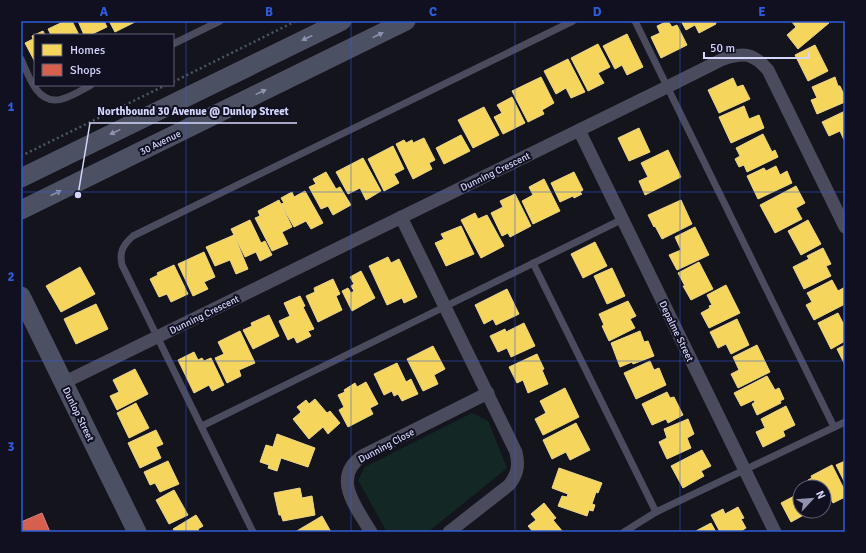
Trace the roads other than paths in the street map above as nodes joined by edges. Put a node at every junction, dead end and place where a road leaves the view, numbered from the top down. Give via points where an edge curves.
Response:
1 (220, 21) edge
2 (342, 21) edge
3 (406, 21) edge
4 (573, 21) edge
5 (635, 21) edge
6 (174, 44) edge
7 (21, 60) edge
8 (34, 86) edge
9 (34, 86) edge
10 (89, 86) edge
11 (667, 87) junction
12 (579, 130) junction
13 (21, 178) edge
14 (21, 210) edge
15 (402, 217) junction
16 (623, 218) junction
17 (845, 227) edge
18 (534, 263) junction
19 (21, 296) edge
20 (445, 306) junction
21 (157, 337) junction
22 (63, 383) junction
23 (488, 393) junction
24 (845, 422) edge
25 (202, 426) junction
26 (834, 427) junction
27 (745, 469) junction
28 (656, 512) junction
29 (137, 532) edge
30 (253, 532) edge
31 (370, 532) edge
32 (450, 532) edge
33 (624, 532) edge
34 (775, 532) edge

1 - 6 lane
2 -> 13 main road
14 -> 3 main road, 30 Avenue
4 - 21 lane via 133,236 126,242 120,257
5 - 11 lane
7 - 8 lane
9 - 10 lane via 43,96 52,100 66,97
11 - 12 street, Dunning Crescent
11 - 17 street, Dunning Crescent via 731,56 745,55 758,59 772,76
11 - 26 lane
12 - 15 street, Dunning Crescent
12 - 16 street, Depalme Street
15 - 20 street
15 - 21 street, Dunning Crescent
16 - 18 lane
16 - 27 street, Depalme Street
18 - 20 lane
18 - 28 lane
19 - 22 main road, Dunlop Street
20 - 23 street
20 - 25 lane
21 - 22 street, Dunning Crescent
21 - 25 lane
22 - 29 main road, Dunlop Street
23 - 31 street, Dunning Close via 364,454 354,462 348,474 348,493
23 - 32 street via 516,452 517,474 509,485
24 - 26 lane
25 - 30 lane
26 - 27 lane
27 - 28 lane
27 - 34 street, Depalme Street
28 - 33 lane

